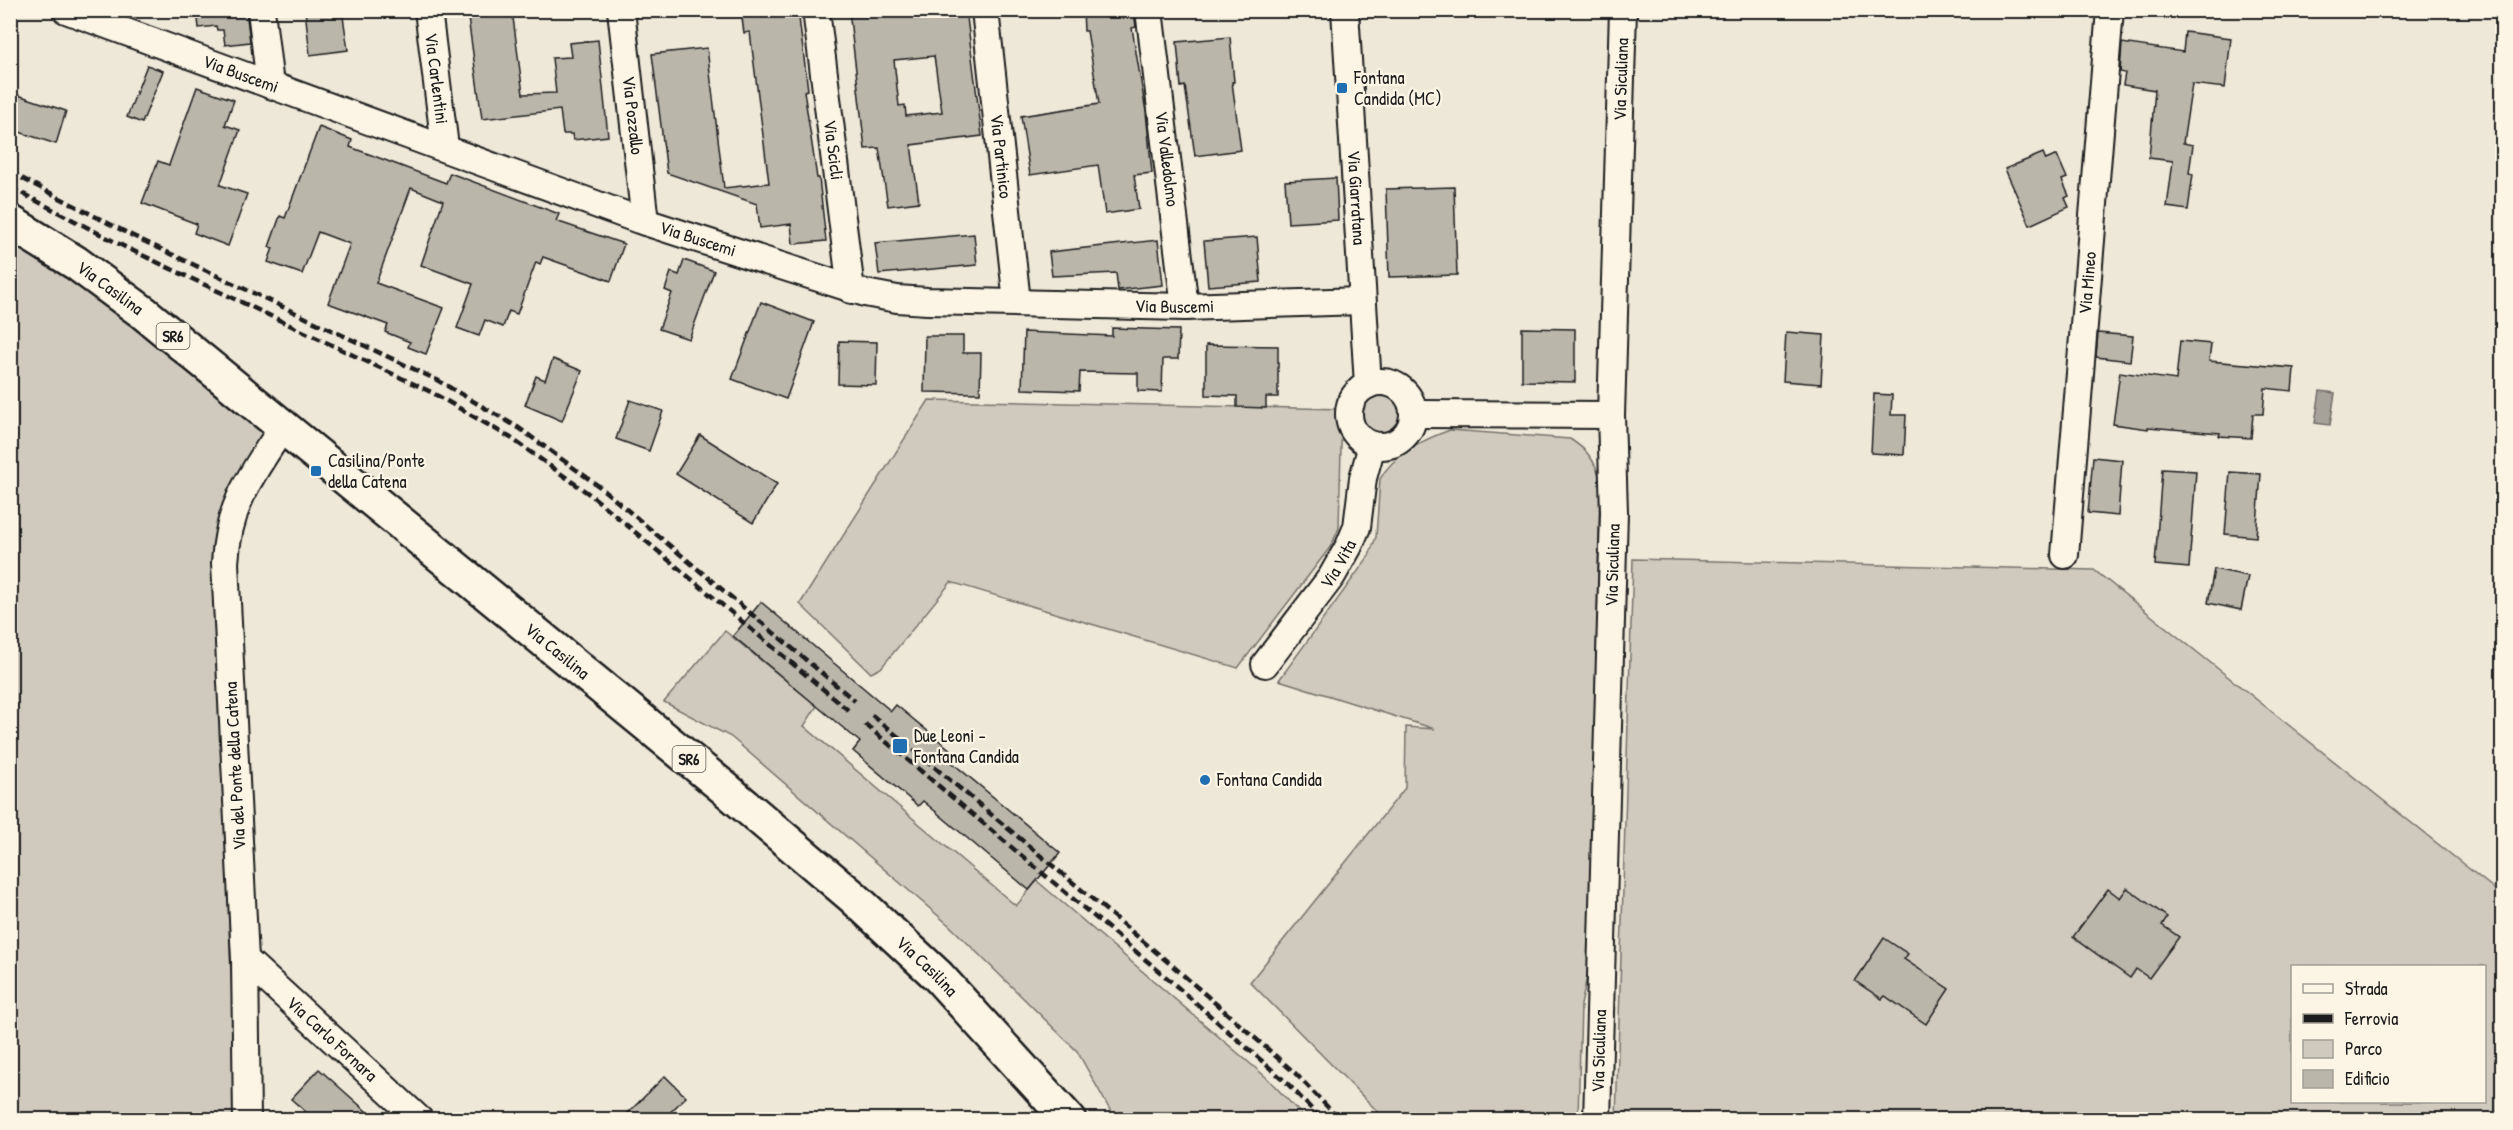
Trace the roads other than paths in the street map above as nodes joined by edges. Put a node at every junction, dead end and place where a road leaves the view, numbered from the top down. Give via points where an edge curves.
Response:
1 (66, 10) edge
2 (261, 10) edge
3 (428, 10) edge
4 (621, 10) edge
5 (816, 10) edge
6 (985, 10) edge
7 (1149, 10) edge
8 (1345, 10) edge
9 (1623, 10) edge
10 (2110, 10) edge
11 (270, 85) junction
12 (446, 147) junction
13 (10, 222) edge
14 (645, 222) junction
15 (851, 290) junction
16 (1361, 301) junction
17 (1017, 302) junction
18 (1185, 307) junction
19 (1368, 385) junction
20 (1414, 414) junction
21 (1611, 415) junction
22 (283, 427) junction
23 (1372, 445) junction
24 (2065, 555) dead end
25 (1265, 664) dead end
26 (245, 959) junction
27 (247, 1119) edge
28 (420, 1119) edge
29 (1069, 1119) edge
30 (1597, 1119) edge

1 - 11 street, Via Buscemi
2 - 11 street
3 - 12 street, Via Carlentini
4 - 14 street, Via Pozzallo
5 - 15 street, Via Scicli
6 - 17 street, Via Partinico
7 - 18 street, Via Valledolmo
8 - 16 street, Via Giarratana
9 - 21 street, Via Siculiana
10 - 24 street, Via Mineo
11 - 12 street, Via Buscemi
12 - 14 street, Via Buscemi
13 - 22 main road, Via Casilina / SR6 via 120,294
14 - 15 street, Via Buscemi
15 - 17 street, Via Buscemi via 912,301
16 - 18 street, Via Buscemi
16 - 19 street, Via Giarratana
17 - 18 street, Via Buscemi
19 - 20 street via 1387,383 1400,388
19 - 23 street via 1355,396 1349,413 1354,431
20 - 21 street
20 - 23 street via 1402,439 1393,445
21 - 30 street, Via Siculiana via 1614,512
22 - 26 street, Via del Ponte della Catena via 241,494 230,521 225,554
22 - 29 main road, Via Casilina / SR6 via 853,897 938,976
23 - 25 street, Via Vita via 1357,527 1349,546 1328,581
26 - 27 street, Via del Ponte della Catena
26 - 28 street, Via Carlo Fornara

